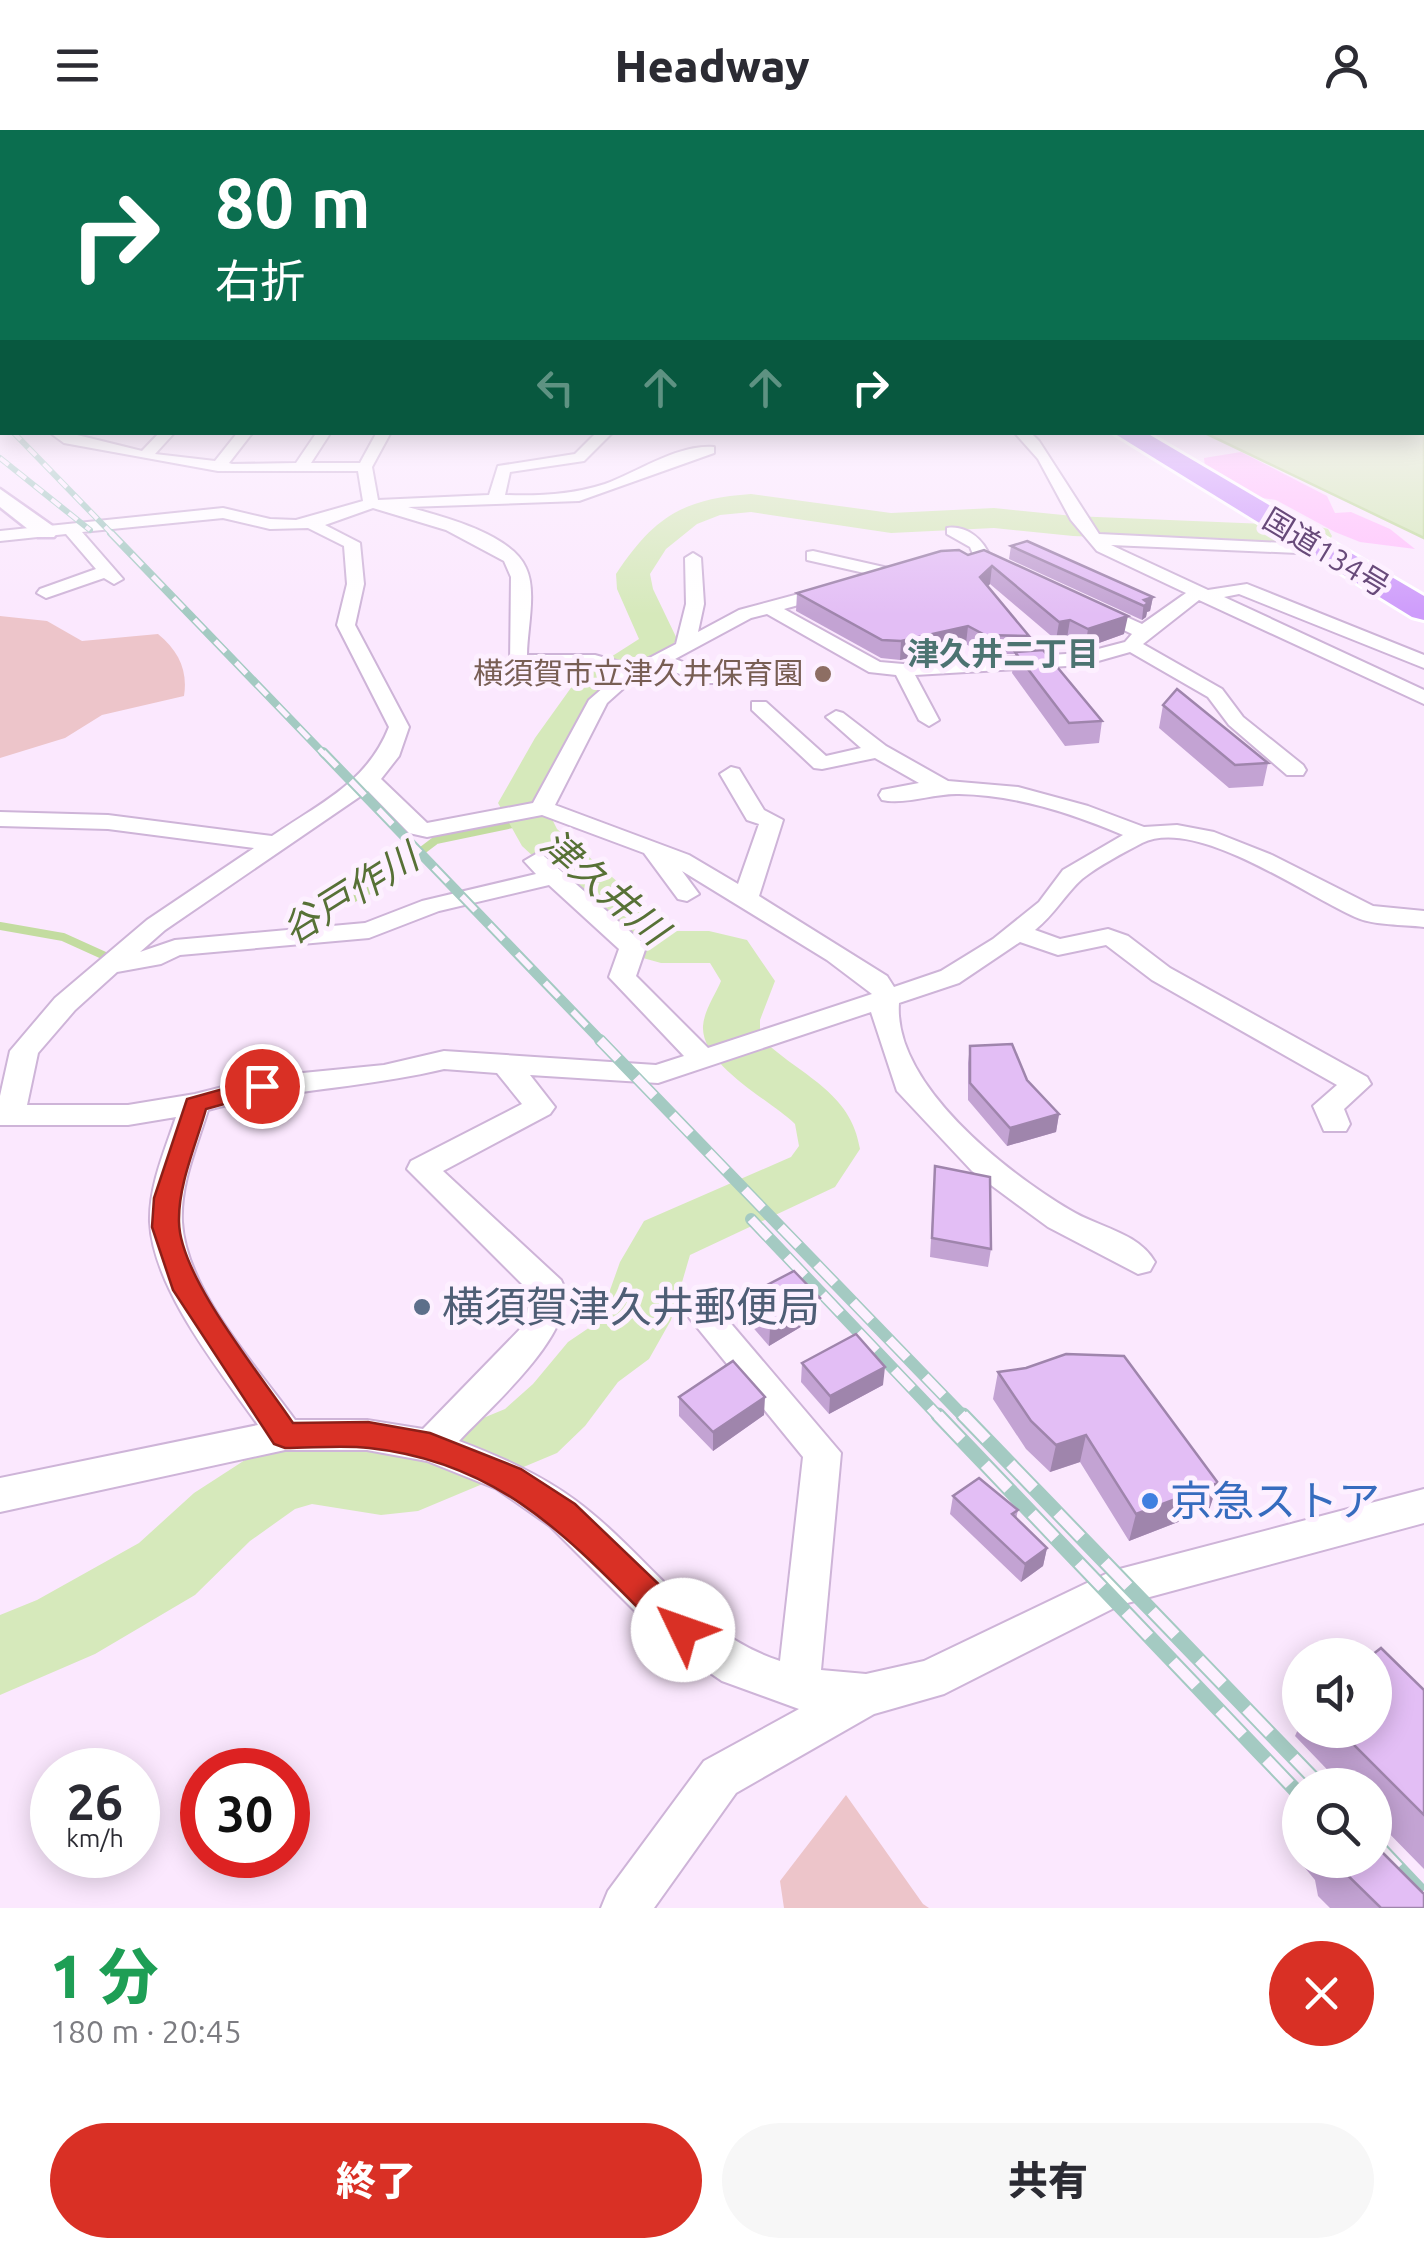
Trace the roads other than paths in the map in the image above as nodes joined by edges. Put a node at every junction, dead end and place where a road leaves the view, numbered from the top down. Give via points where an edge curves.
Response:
1 (112, 449) edge
2 (152, 449) edge
3 (232, 449) edge
4 (313, 449) edge
5 (375, 449) edge
6 (588, 449) edge
7 (1036, 449) edge
8 (1152, 449) edge
9 (709, 450) dead end
10 (145, 456) junction
11 (218, 467) junction
12 (365, 467) junction
13 (300, 468) junction
14 (0, 496) edge
15 (496, 499) junction
16 (380, 504) junction
17 (311, 524) junction
18 (71, 530) junction
19 (953, 531) dead end
20 (1087, 531) junction
21 (46, 532) junction
22 (0, 536) edge
23 (1320, 549) junction
24 (813, 556) dead end
25 (693, 558) dead end
26 (1000, 565) edge
27 (46, 593) dead end
28 (1201, 594) junction
29 (1071, 598) edge
30 (768, 608) junction
31 (1424, 610) edge
32 (1377, 618) dead end
33 (1344, 628) junction
34 (1367, 638) junction
35 (1138, 639) junction
36 (686, 646) junction
37 (1330, 656) junction
38 (661, 660) junction
39 (1424, 662) edge
40 (626, 669) junction
41 (903, 670) junction
42 (711, 679) dead end
43 (1424, 698) edge
44 (758, 706) dead end
45 (836, 718) dead end
46 (929, 720) dead end
47 (878, 751) junction
48 (1295, 770) dead end
49 (731, 774) dead end
50 (369, 780) junction
51 (941, 786) junction
52 (890, 795) dead end
53 (532, 811) junction
54 (0, 819) edge
55 (1141, 834) junction
56 (273, 843) junction
57 (651, 846) junction
58 (688, 894) dead end
59 (745, 900) junction
60 (1424, 919) edge
61 (1016, 932) junction
62 (107, 966) junction
63 (886, 996) junction
64 (713, 1053) junction
65 (505, 1063) junction
66 (195, 1104) junction
67 (6, 1114) edge
68 (1335, 1124) dead end
69 (1138, 1262) dead end
70 (704, 1315) dead end
71 (285, 1436) junction
72 (437, 1449) junction
73 (0, 1494) edge
74 (1424, 1506) edge
75 (798, 1688) junction
76 (866, 1695) junction
77 (633, 1902) edge

1 - 10 street
2 - 10 street
3 - 11 street
4 - 13 street
5 - 12 street
6 - 15 street via 579,458 503,469
7 - 20 street
8 - 23 highway, 国道134号
9 - 15 street via 582,496
10 - 11 street
11 - 13 street
12 - 13 street
12 - 16 street
14 - 21 street
15 - 16 street
16 - 17 street
16 - 40 street via 432,518 510,556 519,569 517,662
17 - 18 street via 269,524 223,513
17 - 50 street via 352,543 357,568 346,625 399,728
18 - 21 street
18 - 27 street via 111,575
19 - 26 street via 977,544 974,558
20 - 23 street
20 - 28 street via 1116,554
21 - 22 street
23 - 31 highway, 国道134号
24 - 30 street via 901,571
25 - 36 street via 695,604
28 - 33 street via 1241,588
28 - 35 street
28 - 37 street
29 - 35 street
30 - 36 street
30 - 41 street via 876,668
32 - 33 street
33 - 34 street
34 - 37 street
34 - 39 street
35 - 41 street via 1084,659
35 - 48 street via 1215,694 1236,721
36 - 38 street
37 - 43 street
38 - 40 street
38 - 42 street
40 - 53 street
41 - 46 street
44 - 47 street via 822,763
45 - 47 street
47 - 51 street
49 - 59 street via 754,814 772,820
50 - 53 street via 427,830
50 - 56 street
51 - 52 street
51 - 55 street via 1050,799
53 - 57 street
54 - 56 street via 108,822
55 - 60 street via 1206,837 1367,913
55 - 61 street via 1072,876
56 - 62 street
57 - 58 street
57 - 59 street
59 - 63 street via 878,982
61 - 63 street via 950,976
61 - 68 street via 1058,946 1119,940 1161,974 1357,1084 1328,1106
62 - 64 street via 175,948 368,930 544,869 633,948 622,977
62 - 67 street via 24,1050
63 - 64 street
63 - 69 street via 884,1019 907,1084 982,1163 1059,1219
64 - 65 street via 658,1074
65 - 66 street via 444,1060 384,1074 262,1086
65 - 72 street via 540,1107 422,1169 549,1289 542,1329
66 - 67 street via 128,1115
66 - 71 street via 165,1227 183,1283
70 - 75 street via 822,1453
71 - 72 street via 368,1435
71 - 73 street
72 - 75 street via 491,1470 564,1514 683,1630 737,1667
74 - 76 street via 1112,1589 930,1680
75 - 76 street
76 - 77 street via 720,1776

